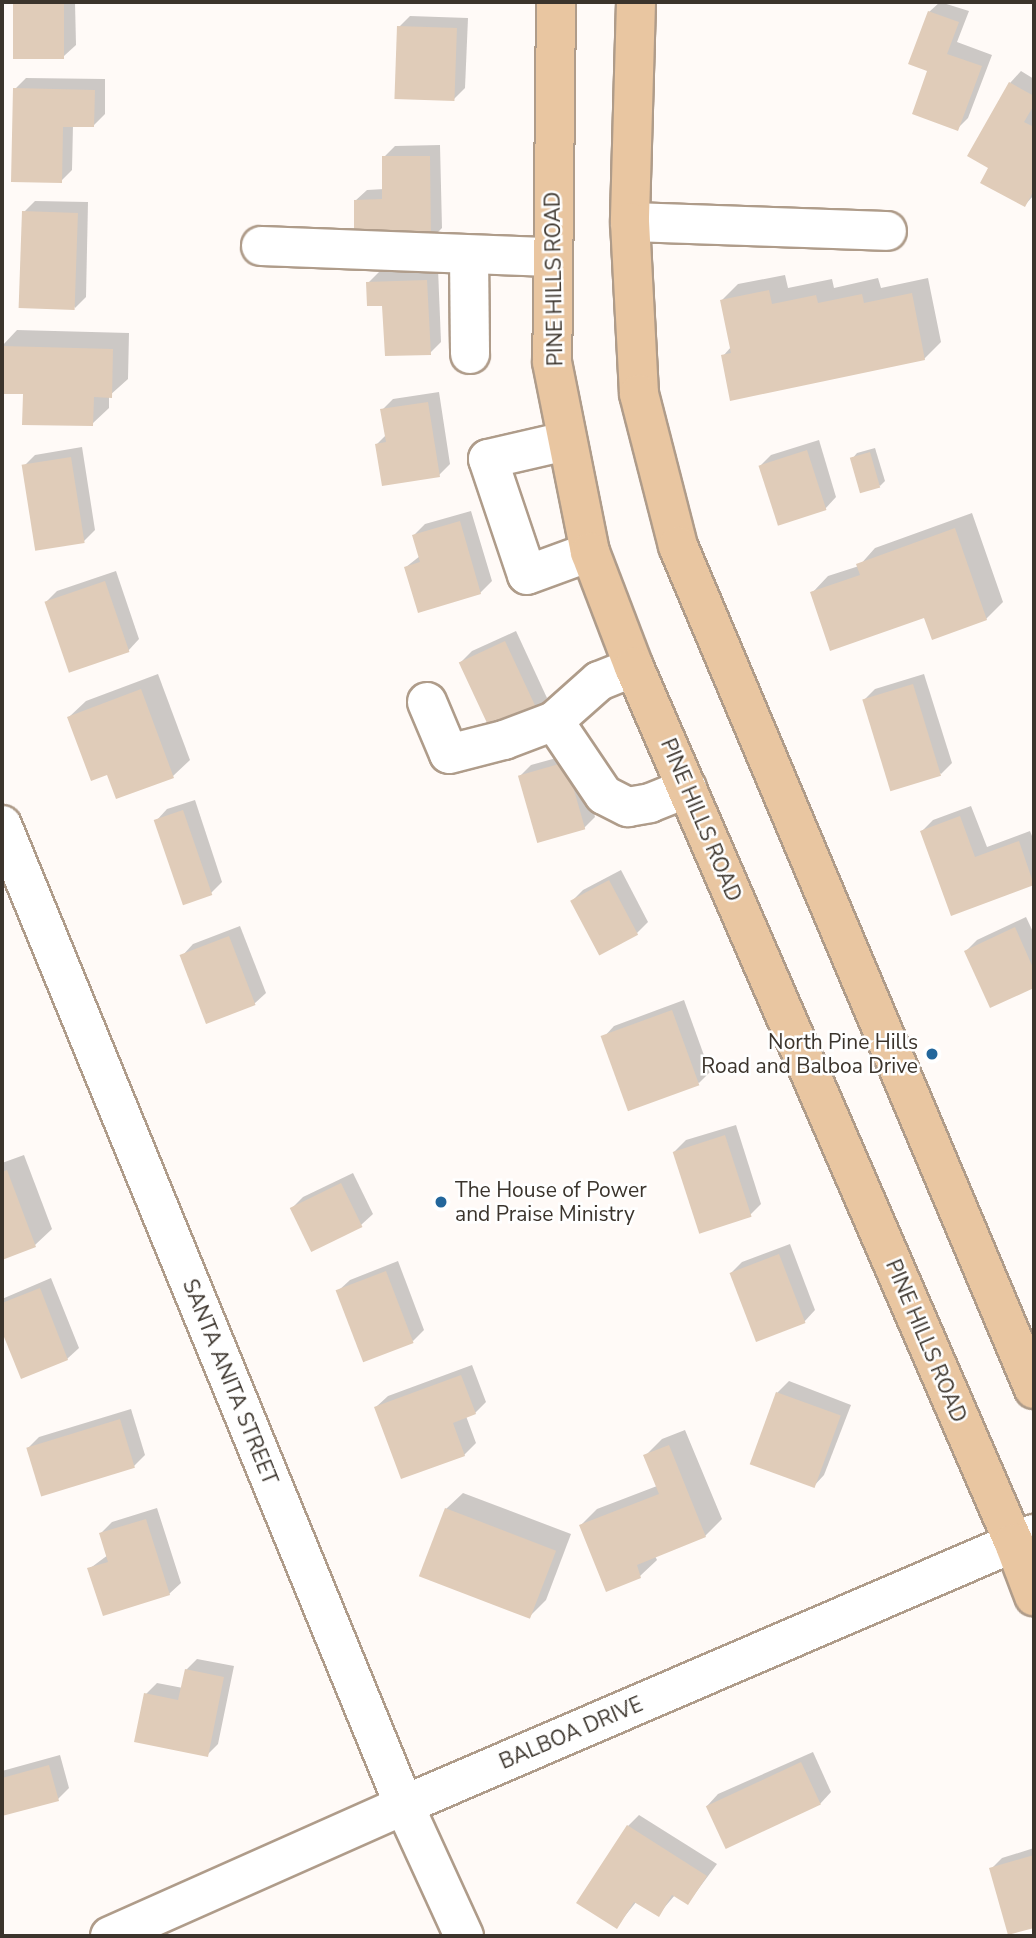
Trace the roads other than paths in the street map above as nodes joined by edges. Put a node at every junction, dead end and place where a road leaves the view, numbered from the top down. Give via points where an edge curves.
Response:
1 (556, 2) edge
2 (636, 2) edge
3 (630, 222) junction
4 (887, 231) dead end
5 (261, 246) dead end
6 (469, 255) junction
7 (551, 257) junction
8 (470, 354) dead end
9 (566, 441) junction
10 (590, 552) junction
11 (634, 667) junction
12 (427, 702) dead end
13 (554, 721) junction
14 (687, 788) junction
15 (2, 825) edge
16 (1034, 1389) edge
17 (1024, 1538) edge
18 (1034, 1596) edge
19 (404, 1805) junction
20 (110, 1936) edge
21 (464, 1936) edge

1 - 7 main road, PINE HILLS ROAD
2 - 3 main road
3 - 4 street
3 - 16 main road via 639,394 678,546
5 - 6 street
6 - 7 street
6 - 8 street
7 - 9 main road, PINE HILLS ROAD via 552,362
9 - 10 main road, PINE HILLS ROAD
9 - 10 street via 488,459 527,575
10 - 11 main road, PINE HILLS ROAD
11 - 13 street via 599,681
11 - 14 main road, PINE HILLS ROAD
12 - 13 street via 449,754
13 - 14 street via 604,795 628,807
14 - 17 main road, PINE HILLS ROAD
15 - 19 street, SANTA ANITA STREET
17 - 18 main road, PINE HILLS ROAD
17 - 19 street, BALBOA DRIVE
19 - 20 street, BALBOA DRIVE
19 - 21 street, SANTA ANITA STREET

